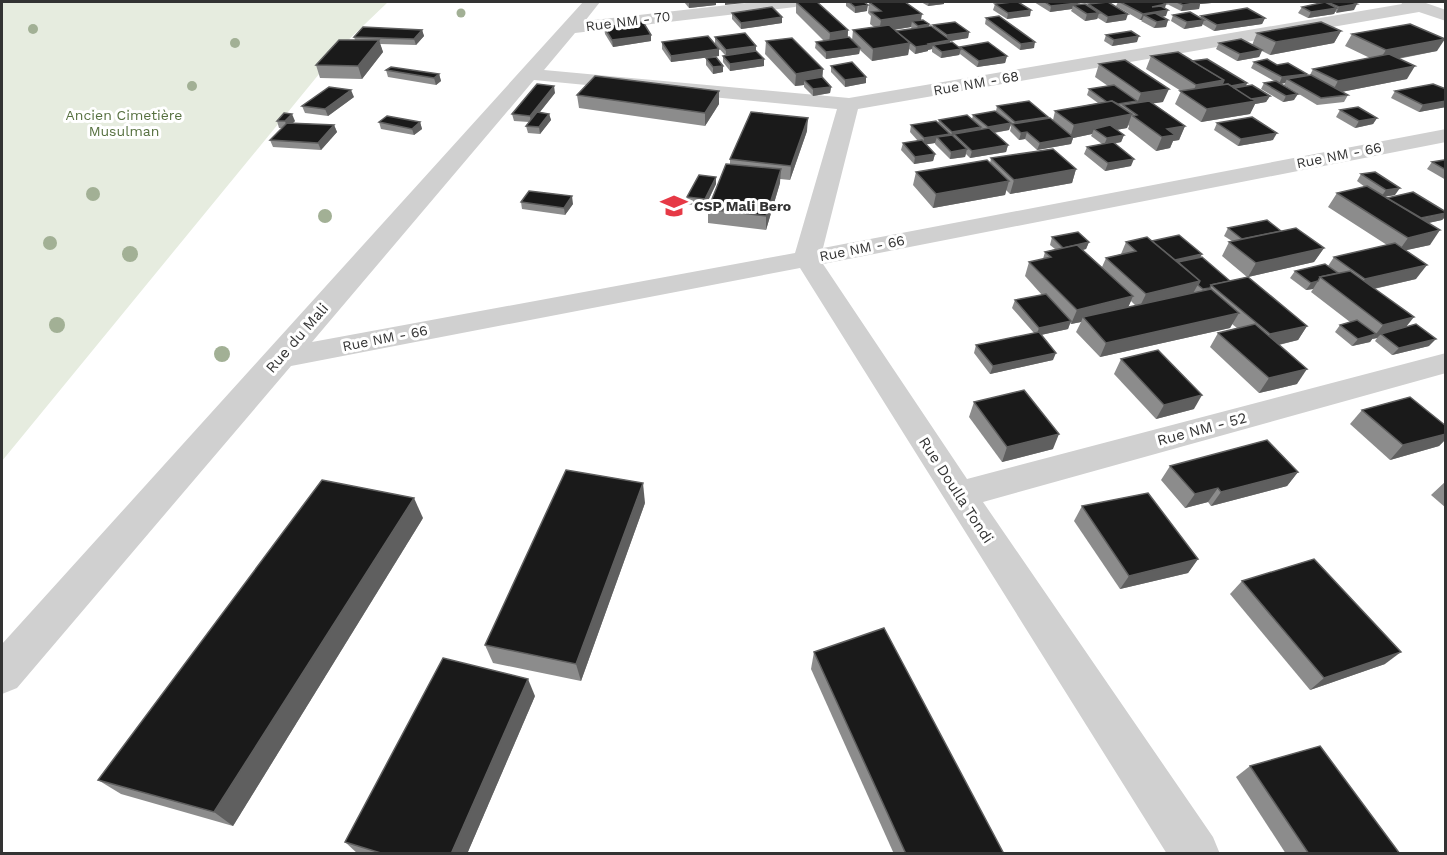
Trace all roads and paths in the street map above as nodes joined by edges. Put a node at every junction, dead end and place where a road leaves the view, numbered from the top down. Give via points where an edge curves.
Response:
1 (592, 2) edge
2 (795, 2) edge
3 (1415, 4) edge
4 (1446, 16) edge
5 (568, 28) junction
6 (528, 74) junction
7 (849, 104) junction
8 (1446, 135) edge
9 (807, 259) junction
10 (279, 358) junction
11 (1446, 363) edge
12 (959, 495) junction
13 (2, 674) edge
14 (1196, 854) edge

1 - 5 street, Rue du Mali
2 - 5 street, Rue NM - 70
3 - 4 street
3 - 7 street, Rue NM - 68
5 - 6 street, Rue du Mali
6 - 7 street, Rue NM - 68
6 - 10 street, Rue du Mali
7 - 9 street
8 - 9 street, Rue NM - 66
9 - 10 street, Rue NM - 66
9 - 12 street, Rue Doulla Tondi
10 - 13 street, Rue du Mali
11 - 12 street, Rue NM - 52
12 - 14 street, Rue Doulla Tondi

